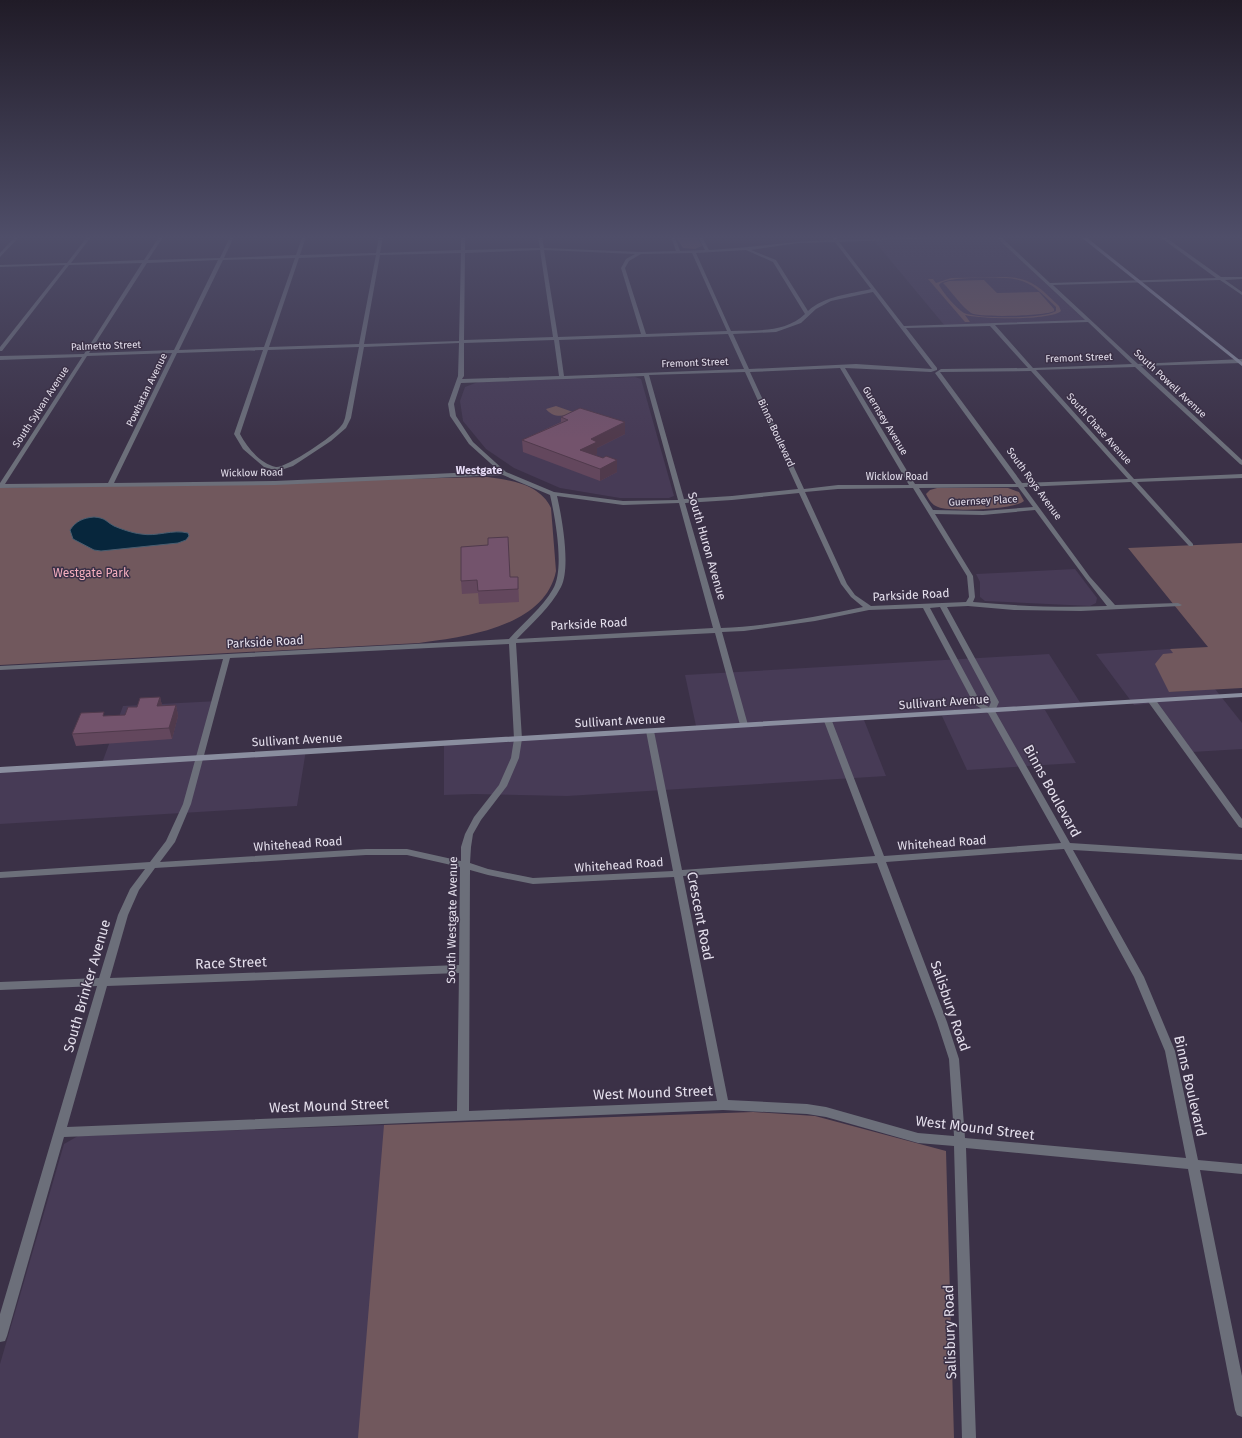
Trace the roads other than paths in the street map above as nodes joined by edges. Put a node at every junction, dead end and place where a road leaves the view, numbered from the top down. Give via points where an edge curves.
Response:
1 (36, 304) edge
2 (117, 304) edge
3 (199, 304) edge
4 (281, 304) edge
5 (369, 304) edge
6 (462, 304) edge
7 (551, 304) edge
8 (634, 304) edge
9 (718, 304) edge
10 (801, 304) edge
11 (823, 304) edge
12 (885, 304) edge
13 (1070, 304) edge
14 (1167, 304) edge
15 (807, 314) junction
16 (1089, 322) junction
17 (992, 325) junction
18 (903, 327) junction
19 (731, 332) junction
20 (644, 336) junction
21 (556, 339) junction
22 (461, 342) junction
23 (361, 346) junction
24 (265, 349) junction
25 (0, 350) edge
26 (175, 352) junction
27 (85, 355) junction
28 (0, 358) edge
29 (1241, 362) edge
30 (1136, 365) junction
31 (841, 366) junction
32 (1032, 369) junction
33 (748, 370) junction
34 (936, 371) junction
35 (646, 374) junction
36 (562, 377) junction
37 (460, 381) junction
38 (1242, 463) edge
39 (278, 468) junction
40 (504, 473) junction
41 (1242, 476) edge
42 (1133, 480) junction
43 (275, 482) junction
44 (110, 485) junction
45 (0, 486) edge
46 (914, 486) junction
47 (1022, 486) junction
48 (802, 490) junction
49 (554, 494) junction
50 (682, 501) junction
51 (1037, 508) junction
52 (930, 512) junction
53 (1191, 545) dead end
54 (968, 604) junction
55 (942, 605) junction
56 (1178, 605) dead end
57 (926, 606) junction
58 (868, 608) junction
59 (1113, 608) junction
60 (718, 630) junction
61 (512, 640) junction
62 (227, 656) junction
63 (0, 668) edge
64 (1242, 695) edge
65 (1152, 701) junction
66 (991, 711) junction
67 (828, 721) junction
68 (744, 725) junction
69 (650, 731) junction
70 (518, 739) junction
71 (199, 758) junction
72 (0, 770) edge
73 (1242, 825) edge
74 (1066, 846) junction
75 (1242, 857) edge
76 (880, 860) junction
77 (464, 865) junction
78 (152, 866) junction
79 (678, 873) junction
80 (0, 875) edge
81 (463, 969) junction
82 (104, 982) junction
83 (0, 986) edge
84 (723, 1105) junction
85 (463, 1115) junction
86 (60, 1132) junction
87 (959, 1142) junction
88 (1194, 1164) junction
89 (1242, 1169) edge
90 (0, 1336) edge
91 (1242, 1410) edge
92 (968, 1438) edge

1 - 25 street
2 - 27 street, South Sylvan Avenue
3 - 26 street, Powhatan Avenue
4 - 24 street
5 - 23 street
6 - 22 street
7 - 21 street
8 - 20 street
9 - 19 street, Binns Boulevard
10 - 15 street
11 - 15 street, Palmetto Street
12 - 18 street, South Roys Avenue
13 - 16 street, South Powell Avenue
14 - 29 main road
15 - 19 street, Palmetto Street via 799,322 774,331
16 - 17 street
16 - 30 street, South Powell Avenue
17 - 18 street
17 - 32 street, South Chase Avenue
18 - 34 street, South Roys Avenue
19 - 20 street, Palmetto Street
19 - 33 street, Binns Boulevard
20 - 21 street, Palmetto Street
21 - 22 street, Palmetto Street
21 - 36 street
22 - 23 street, Palmetto Street
22 - 37 street
23 - 24 street, Palmetto Street
23 - 39 street via 348,418 344,427 297,462
24 - 26 street, Palmetto Street
24 - 39 street via 237,434 245,448 266,466
26 - 27 street, Palmetto Street
26 - 44 street, Powhatan Avenue
27 - 28 street, Palmetto Street
27 - 45 street, South Sylvan Avenue
29 - 30 street, Fremont Street
30 - 32 street, Fremont Street
30 - 38 street, South Powell Avenue
31 - 33 street, Fremont Street
31 - 34 street, Fremont Street via 885,366
31 - 46 street, Guernsey Avenue
32 - 34 street, Fremont Street
32 - 42 street, South Chase Avenue
33 - 35 street, Fremont Street
33 - 48 street, Binns Boulevard
34 - 47 street, South Roys Avenue
35 - 36 street, Fremont Street
35 - 50 street, South Huron Avenue
36 - 37 street, Fremont Street
37 - 40 street via 451,404 453,416 471,443
39 - 43 street
40 - 43 street, Wicklow Road
40 - 49 street
41 - 42 street, Wicklow Road
42 - 47 street, Wicklow Road
42 - 53 street, South Chase Avenue
43 - 44 street, Wicklow Road
44 - 45 street, Wicklow Road
46 - 47 street, Wicklow Road
46 - 48 street, Wicklow Road
46 - 52 street, Guernsey Avenue
47 - 51 street, South Roys Avenue
48 - 50 street, Wicklow Road
48 - 58 street, Binns Boulevard via 844,584 853,596
49 - 50 street, Wicklow Road via 623,503
49 - 61 street via 561,580 544,605
50 - 60 street, South Huron Avenue
51 - 52 street, Guernsey Place via 983,513
51 - 59 street, South Roys Avenue
52 - 54 street, Guernsey Avenue via 970,576 972,597
54 - 55 street, Parkside Road
54 - 59 street, Parkside Road via 1014,608
55 - 57 street, Parkside Road
55 - 66 street, Binns Boulevard via 995,702
56 - 59 street, Parkside Road
57 - 58 street, Parkside Road
57 - 66 street, Binns Boulevard via 978,704
58 - 60 street, Parkside Road via 783,624
60 - 61 street, Parkside Road
60 - 68 street, South Huron Avenue
61 - 62 street, Parkside Road
61 - 70 street, South Westgate Avenue
62 - 63 street, Parkside Road
62 - 71 street, South Brinker Avenue
64 - 65 main road, Sullivant Avenue
65 - 66 main road, Sullivant Avenue
65 - 73 street
66 - 67 main road, Sullivant Avenue
66 - 74 street, Binns Boulevard
67 - 68 main road, Sullivant Avenue
67 - 76 street, Salisbury Road
68 - 69 main road, Sullivant Avenue
69 - 70 main road, Sullivant Avenue
69 - 79 street, Crescent Road
70 - 71 main road, Sullivant Avenue
70 - 77 street, South Westgate Avenue via 515,758 503,786 477,819 470,834
71 - 72 main road, Sullivant Avenue
71 - 78 street, South Brinker Avenue via 187,804 175,834
74 - 75 street, Whitehead Road
74 - 76 street, Whitehead Road
74 - 88 street, Binns Boulevard via 1139,977 1164,1035 1170,1051
76 - 79 street, Whitehead Road
76 - 87 street, Salisbury Road via 954,1059
77 - 78 street, Whitehead Road via 407,852 366,852
77 - 79 street, Whitehead Road via 533,881
77 - 81 street, South Westgate Avenue
78 - 80 street, Whitehead Road
78 - 82 street, South Brinker Avenue via 135,890 123,914
79 - 84 street, Crescent Road
81 - 82 street, Race Street
81 - 85 street, South Westgate Avenue
82 - 83 street, Race Street
82 - 86 street, South Brinker Avenue
84 - 85 street, West Mound Street
84 - 87 street, West Mound Street via 808,1109 918,1138
85 - 86 street, West Mound Street
86 - 90 street, South Brinker Avenue
87 - 88 street, West Mound Street
87 - 92 street, Salisbury Road
88 - 89 street, West Mound Street
88 - 91 street, Binns Boulevard

